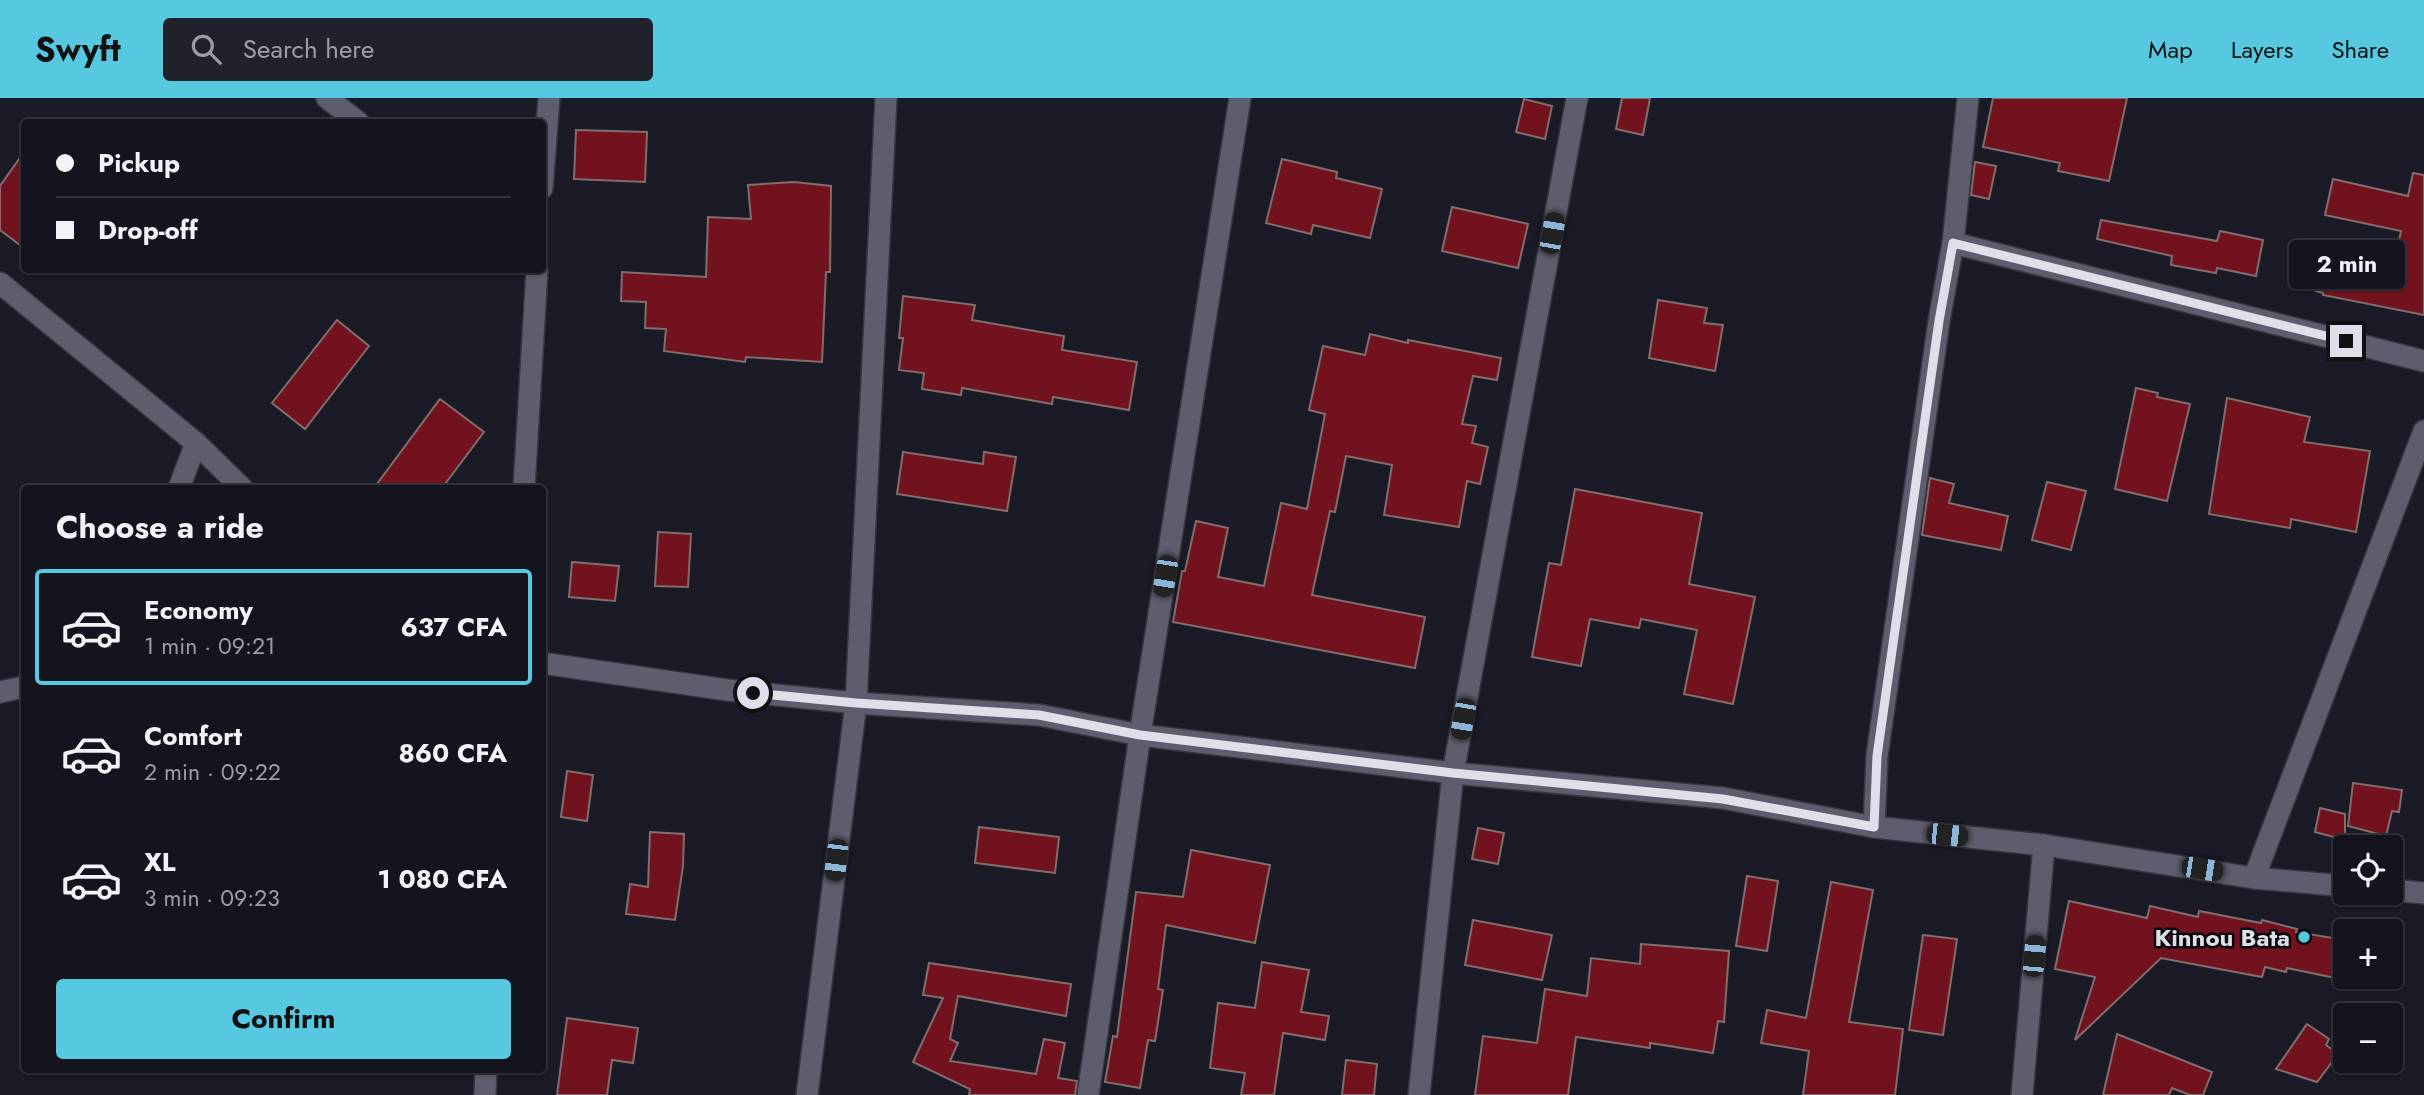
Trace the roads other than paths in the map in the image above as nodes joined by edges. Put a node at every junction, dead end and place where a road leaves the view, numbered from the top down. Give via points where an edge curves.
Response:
1 (327, 98) edge
2 (549, 98) edge
3 (886, 98) edge
4 (1240, 98) edge
5 (1577, 98) edge
6 (1968, 98) edge
7 (354, 119) edge
8 (546, 137) edge
9 (1953, 243) junction
10 (537, 273) edge
11 (0, 283) edge
12 (2424, 361) edge
13 (2424, 431) edge
14 (196, 443) junction
15 (180, 485) edge
16 (239, 485) edge
17 (524, 485) edge
18 (546, 664) edge
19 (21, 688) edge
20 (0, 692) edge
21 (856, 703) junction
22 (1140, 735) junction
23 (1453, 773) junction
24 (1874, 827) junction
25 (2044, 845) junction
26 (2255, 878) junction
27 (2333, 885) edge
28 (2403, 891) edge
29 (2424, 893) edge
30 (486, 1073) edge
31 (485, 1095) edge
32 (807, 1095) edge
33 (1088, 1095) edge
34 (1419, 1095) edge
35 (2022, 1095) edge

1 - 7 street
2 - 8 street
3 - 21 street
4 - 22 street
5 - 23 street
6 - 9 street
9 - 12 street
9 - 24 street via 1877,756
10 - 17 street
11 - 14 street
13 - 26 street
14 - 15 street
14 - 16 street
18 - 21 street
19 - 20 street
21 - 22 street via 1039,715
21 - 32 street
22 - 23 street
22 - 33 street
23 - 24 street via 1723,799
23 - 34 street
24 - 25 street
25 - 26 street
25 - 35 street
26 - 27 street
28 - 29 street
30 - 31 street

